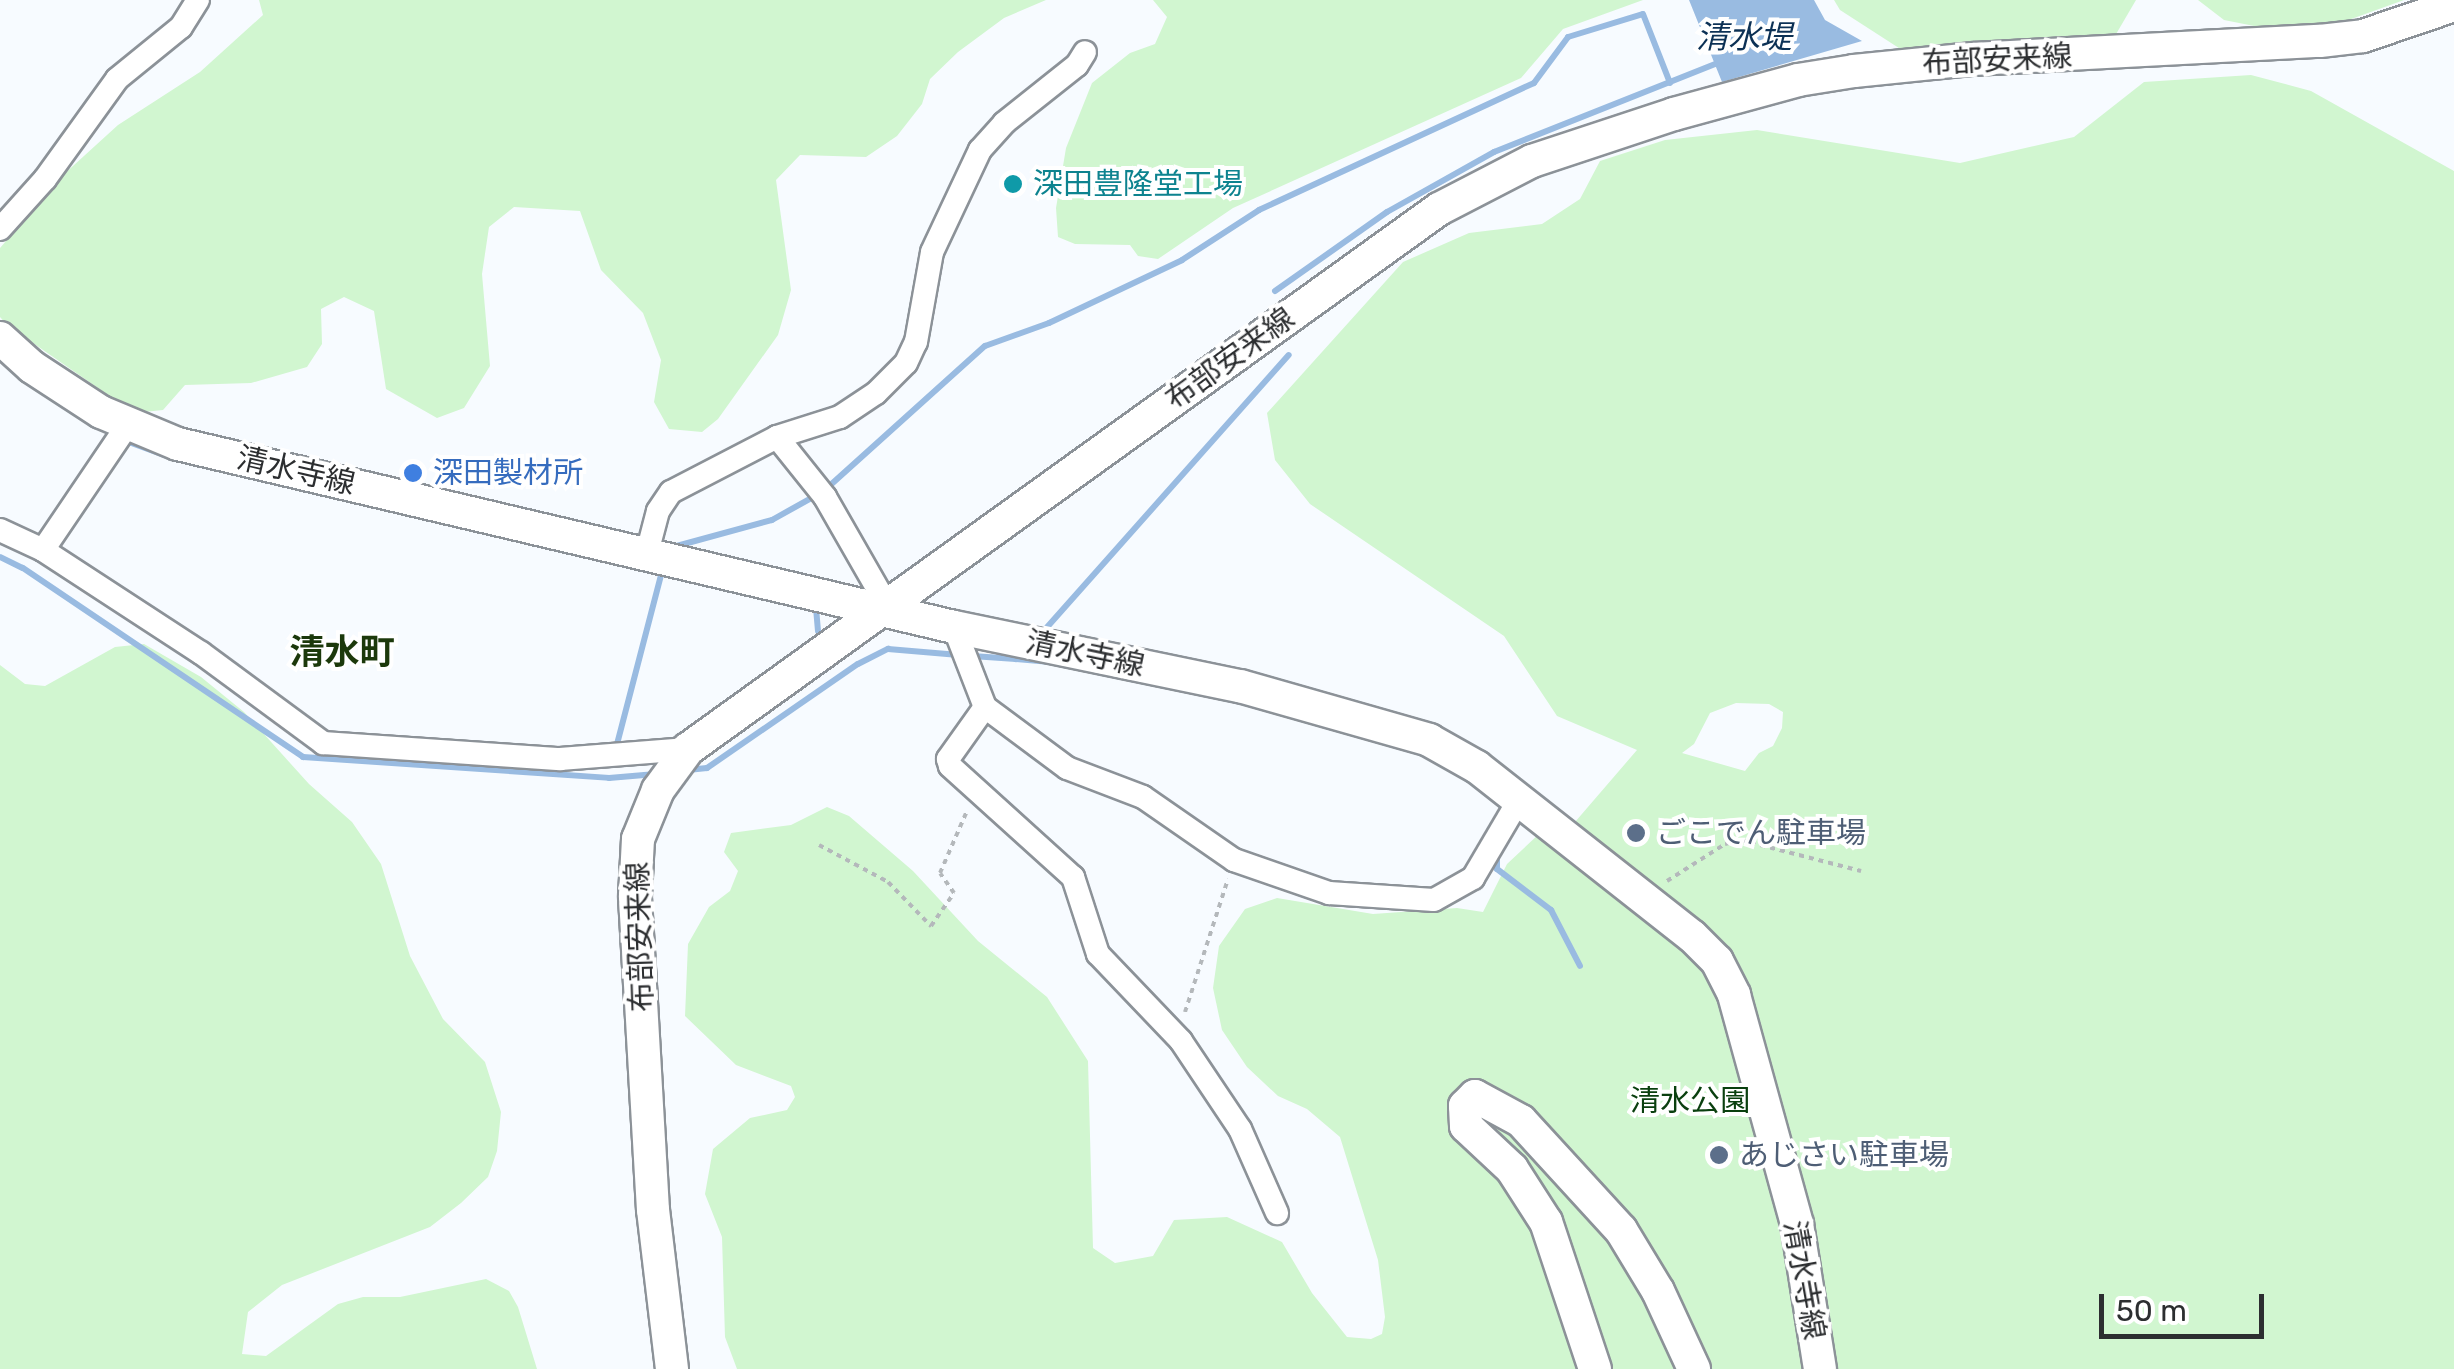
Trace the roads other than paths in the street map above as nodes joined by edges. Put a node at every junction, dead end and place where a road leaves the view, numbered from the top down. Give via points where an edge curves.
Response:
1 (198, 0) edge
2 (2454, 5) edge
3 (1086, 52) dead end
4 (0, 229) edge
5 (0, 338) edge
6 (128, 426) junction
7 (777, 437) junction
8 (0, 530) edge
9 (42, 550) junction
10 (647, 553) junction
11 (883, 609) junction
12 (954, 627) junction
13 (984, 707) junction
14 (688, 748) junction
15 (1519, 800) junction
16 (1277, 1213) dead end
17 (672, 1369) edge
18 (1594, 1369) edge
19 (1694, 1369) edge
20 (1820, 1369) edge

1 - 4 street via 181,28 117,79
2 - 11 main road, 布部安来線 via 2363,36 2320,42 1854,70 1674,114 1532,161 1439,209
3 - 7 street via 980,150 932,252 906,363 840,417
5 - 6 main road, 清水寺線 via 32,367
6 - 9 street
6 - 10 main road, 清水寺線 via 178,444
7 - 10 street via 671,492 658,511
7 - 11 street via 825,497
8 - 9 street
9 - 14 street via 201,652 323,742 560,759
10 - 11 main road, 清水寺線
11 - 12 main road, 清水寺線
11 - 14 main road, 布部安来線
12 - 13 street
12 - 15 main road, 清水寺線 via 1240,686 1364,719 1428,740
13 - 15 street via 1067,768 1142,797 1234,860 1329,894 1434,900 1474,878
13 - 16 street via 948,759 975,793 1073,878 1098,954 1176,1035 1240,1129
14 - 17 main road, 布部安来線 via 658,790 638,838 636,896 653,1210
15 - 20 main road, 清水寺線 via 1717,961 1734,995 1796,1224
18 - 19 main road via 1546,1222 1512,1169 1466,1126 1466,1106 1474,1096 1521,1120 1621,1230

